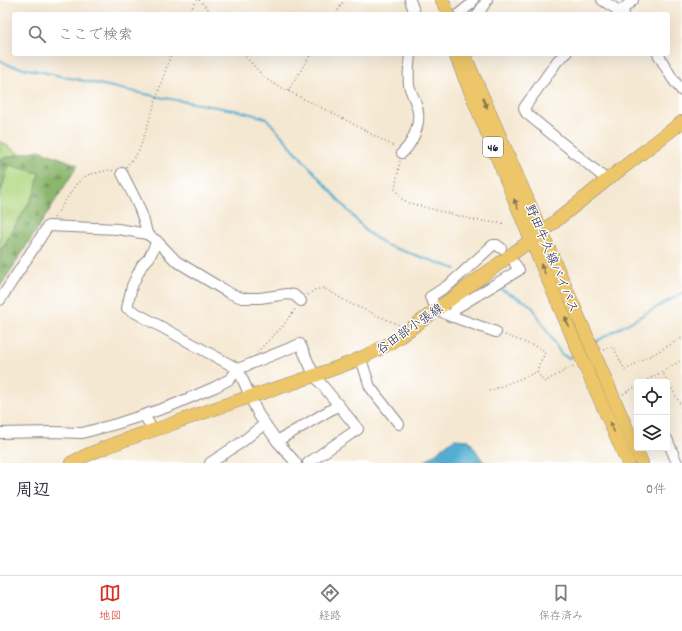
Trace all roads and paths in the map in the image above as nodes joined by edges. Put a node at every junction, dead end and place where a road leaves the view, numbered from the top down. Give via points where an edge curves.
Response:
1 (198, 0) edge
2 (344, 0) edge
3 (410, 0) edge
4 (436, 0) edge
5 (442, 0) edge
6 (473, 0) edge
7 (487, 0) edge
8 (602, 0) edge
9 (633, 0) edge
10 (189, 12) edge
11 (211, 12) edge
12 (337, 12) edge
13 (414, 12) edge
14 (440, 12) edge
15 (453, 12) edge
16 (456, 12) edge
17 (479, 12) edge
18 (620, 12) edge
19 (622, 12) edge
20 (170, 56) edge
21 (245, 56) edge
22 (310, 56) edge
23 (410, 56) edge
24 (457, 56) edge
25 (465, 56) edge
26 (563, 56) edge
27 (659, 56) edge
28 (288, 91) junction
29 (682, 91) edge
30 (682, 122) edge
31 (402, 153) junction
32 (122, 173) junction
33 (606, 180) junction
34 (506, 224) dead end
35 (48, 226) junction
36 (542, 232) junction
37 (147, 234) junction
38 (531, 240) junction
39 (158, 241) junction
40 (501, 248) dead end
41 (515, 264) dead end
42 (0, 300) edge
43 (301, 301) junction
44 (437, 309) junction
45 (452, 317) junction
46 (410, 328) junction
47 (496, 332) joint
48 (583, 344) junction
49 (254, 355) dead end
50 (361, 359) junction
51 (682, 360) edge
52 (238, 369) junction
53 (662, 371) junction
54 (538, 372) dead end
55 (314, 375) junction
56 (649, 379) edge
57 (634, 388) edge
58 (621, 395) dead end
59 (250, 397) junction
60 (339, 406) junction
61 (682, 412) edge
62 (144, 415) junction
63 (265, 424) junction
64 (399, 424) dead end
65 (153, 430) junction
66 (0, 433) edge
67 (277, 441) junction
68 (670, 446) edge
69 (682, 462) edge
70 (71, 463) edge
71 (210, 463) edge
72 (296, 463) edge
73 (308, 463) edge
74 (628, 463) edge
75 (642, 463) edge
76 (678, 463) edge

1 - 10 path
1 - 11 path
2 - 12 path
3 - 13 street
4 - 14 main road
5 - 15 main road
6 - 16 street via 471,4
7 - 17 street
8 - 18 street
9 - 19 street
20 - 32 path via 139,151
21 - 28 path via 266,79
22 - 28 path
23 - 31 street via 410,86 418,111 418,124
38 -> 24 main road, 野田牛久線バイパス / 46
25 -> 36 main road, 野田牛久線バイパス / 46
26 - 33 street via 524,108 526,113
27 - 29 street
28 - 31 path via 397,148
30 - 33 main road, 谷田部小張線
31 - 34 path via 396,190 402,199 474,220
32 - 35 path via 109,170 88,175 77,183
32 - 37 street via 141,210
33 - 36 main road, 谷田部小張線
35 - 37 street via 118,229
35 - 42 street
36 - 38 main road, 谷田部小張線
36 - 48 main road, 野田牛久線バイパス / 46
37 - 39 street
38 - 44 main road, 谷田部小張線
48 -> 38 main road, 野田牛久線バイパス / 46
39 - 43 street via 176,261 229,293 242,298 287,294 294,295
39 - 52 street via 132,286 127,308
40 - 44 street via 492,245 450,284 430,297
41 - 45 street via 519,270 456,308
43 - 46 path via 314,290 324,288 361,309
43 - 49 path via 283,326
44 - 45 street
44 - 46 main road, 谷田部小張線
45 - 47 street
46 - 50 main road, 谷田部小張線 via 386,346
47 - 54 path via 542,349 545,354
74 -> 48 main road, 野田牛久線バイパス / 46, bridge via 585,366
48 - 75 main road, 野田牛久線バイパス / 46, bridge via 597,360
50 - 55 main road, 谷田部小張線
50 - 64 street via 370,387
51 - 53 path
52 - 55 street via 300,344
52 - 59 street
52 - 62 street via 230,379 215,387
53 - 56 path
53 - 61 path
55 - 59 main road, 谷田部小張線
55 - 60 street
57 - 58 path
59 - 63 street
59 - 65 main road, 谷田部小張線
60 - 67 street
60 - 73 street via 358,429
62 - 65 street
62 - 66 street via 82,433
63 - 67 street
63 - 71 street
65 - 70 main road, 谷田部小張線
67 - 72 street
68 - 76 street
69 - 76 street

